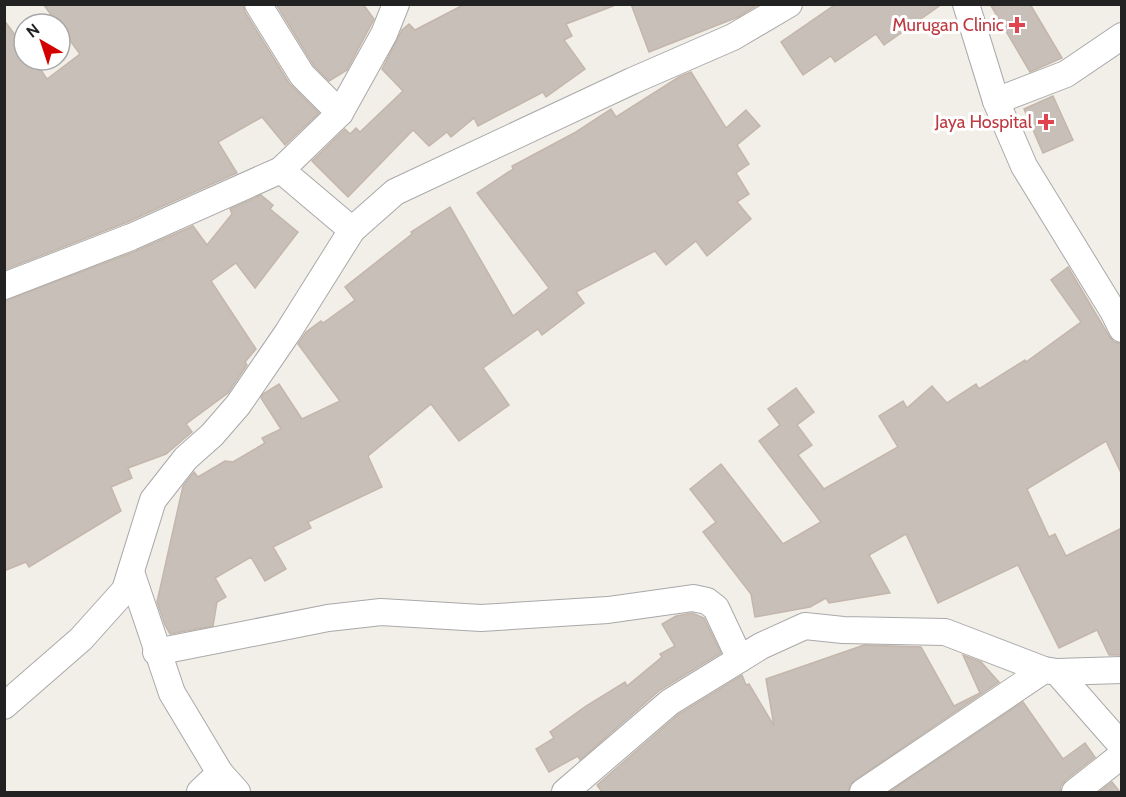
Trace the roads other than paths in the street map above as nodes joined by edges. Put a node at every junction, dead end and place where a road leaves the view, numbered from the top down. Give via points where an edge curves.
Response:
1 (258, 4) edge
2 (789, 4) edge
3 (966, 4) edge
4 (400, 8) edge
5 (1122, 36) edge
6 (996, 100) junction
7 (340, 113) junction
8 (281, 170) junction
9 (352, 230) junction
10 (4, 286) edge
11 (1122, 328) edge
12 (130, 572) junction
13 (156, 652) junction
14 (740, 659) junction
15 (1122, 670) edge
16 (1051, 671) junction
17 (4, 706) edge
18 (1122, 746) edge
19 (1122, 755) edge
20 (220, 773) junction
21 (577, 788) edge
22 (200, 792) edge
23 (237, 792) edge
24 (863, 792) edge
25 (1075, 792) edge

1 - 7 street via 302,75
2 - 9 street via 732,37 395,192
3 - 6 street
4 - 7 street
5 - 6 street via 1065,74
6 - 11 street via 1024,166
7 - 8 street
8 - 9 street
8 - 10 street via 131,237
9 - 12 street via 238,405 186,458 153,500
12 - 13 street
12 - 17 street via 125,590 81,639
13 - 14 street via 328,618 381,612 481,618 608,610 693,598 716,608
13 - 20 street via 172,693
14 - 16 street via 805,626 945,632
14 - 21 street via 670,702
15 - 16 street
16 - 18 street
16 - 24 street
19 - 25 street
20 - 22 street
20 - 23 street

